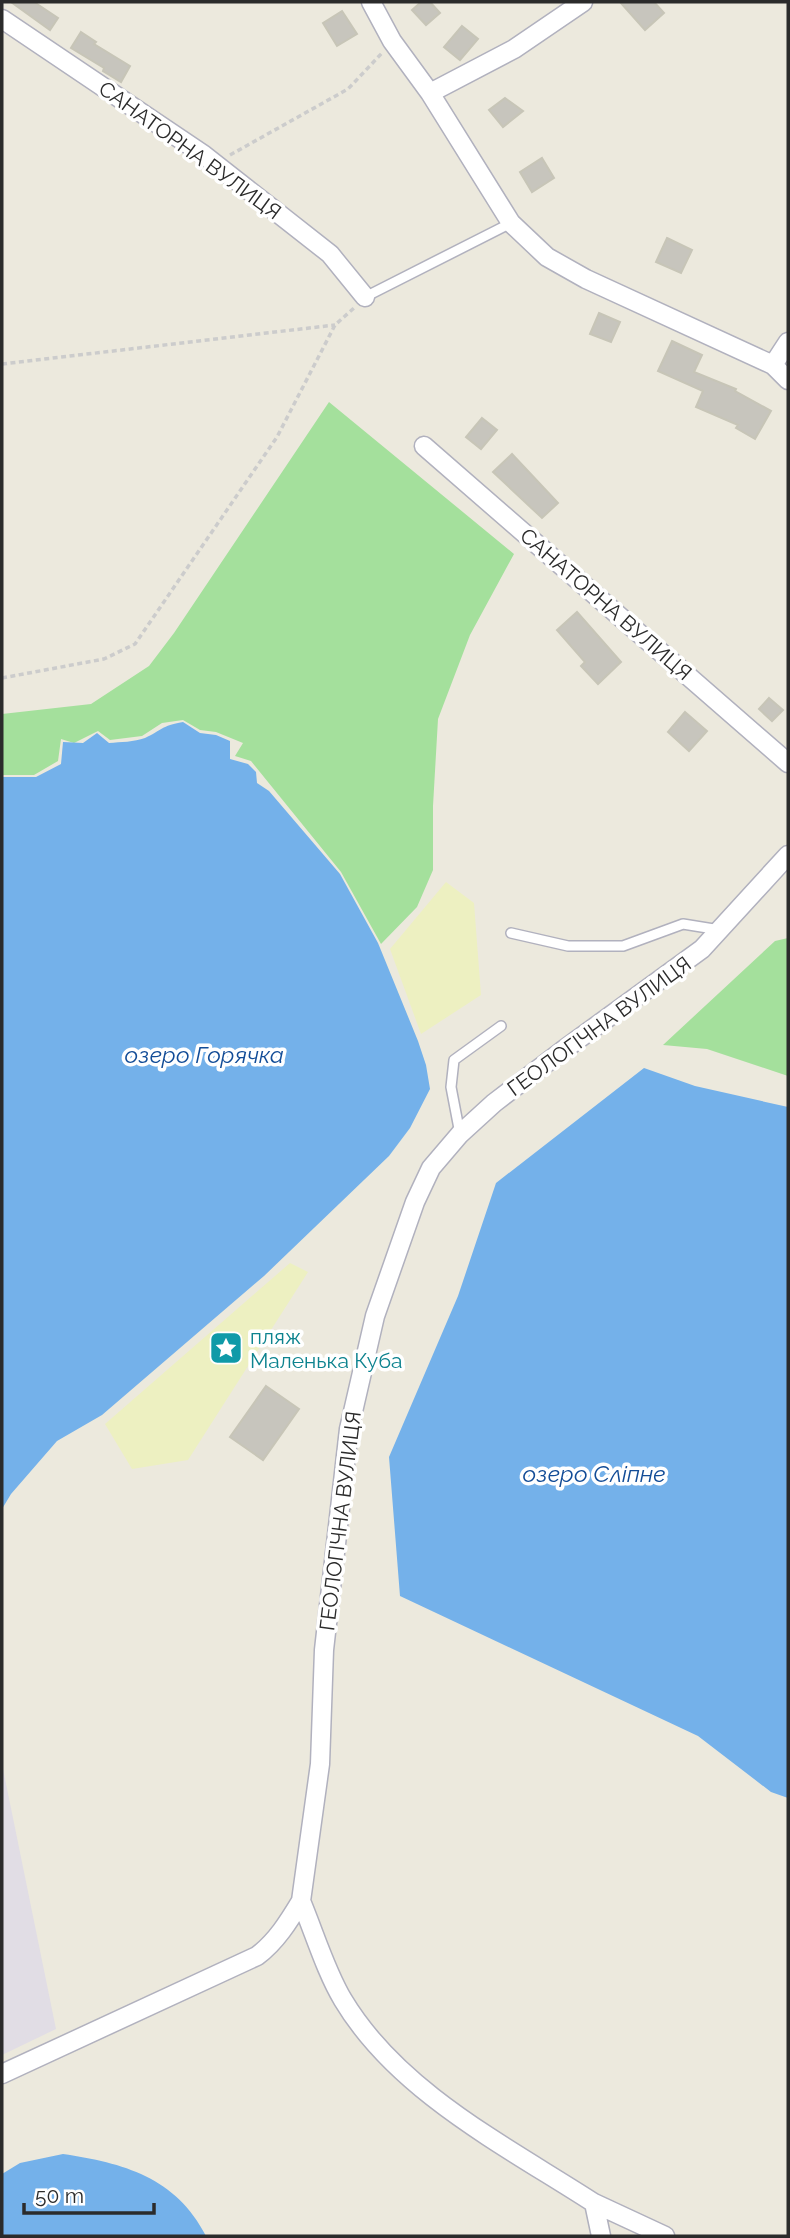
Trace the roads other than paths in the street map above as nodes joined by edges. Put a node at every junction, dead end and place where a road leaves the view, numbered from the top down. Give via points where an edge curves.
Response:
1 (371, 2) edge
2 (583, 2) edge
3 (2, 19) edge
4 (430, 93) junction
5 (511, 223) junction
6 (365, 297) joint
7 (788, 342) edge
8 (773, 365) junction
9 (788, 380) edge
10 (424, 446) dead end
11 (788, 763) edge
12 (788, 855) edge
13 (720, 930) junction
14 (511, 933) dead end
15 (500, 1026) dead end
16 (460, 1134) junction
17 (301, 1901) junction
18 (2, 2074) edge
19 (594, 2203) junction
20 (601, 2236) edge
21 (665, 2236) edge

1 - 4 street
2 - 4 street via 514,49
3 - 6 street, САНАТОРНА ВУЛИЦЯ via 204,155 331,254
4 - 5 street
5 - 6 lane
5 - 8 street via 547,257 586,279
7 - 8 street
8 - 9 street
10 - 11 street, САНАТОРНА ВУЛИЦЯ
12 - 13 street, ГЕОЛОГІЧНА ВУЛИЦЯ
13 - 14 lane via 683,924 623,946 568,946
13 - 16 street, ГЕОЛОГІЧНА ВУЛИЦЯ via 702,949 562,1051
15 - 16 lane via 454,1060 451,1087
16 - 17 street, ГЕОЛОГІЧНА ВУЛИЦЯ via 431,1168 400,1240 375,1316 349,1429 324,1650 320,1764
17 - 18 street via 257,1956
17 - 19 street via 342,1998 371,2040 428,2095
19 - 20 street
19 - 21 street

